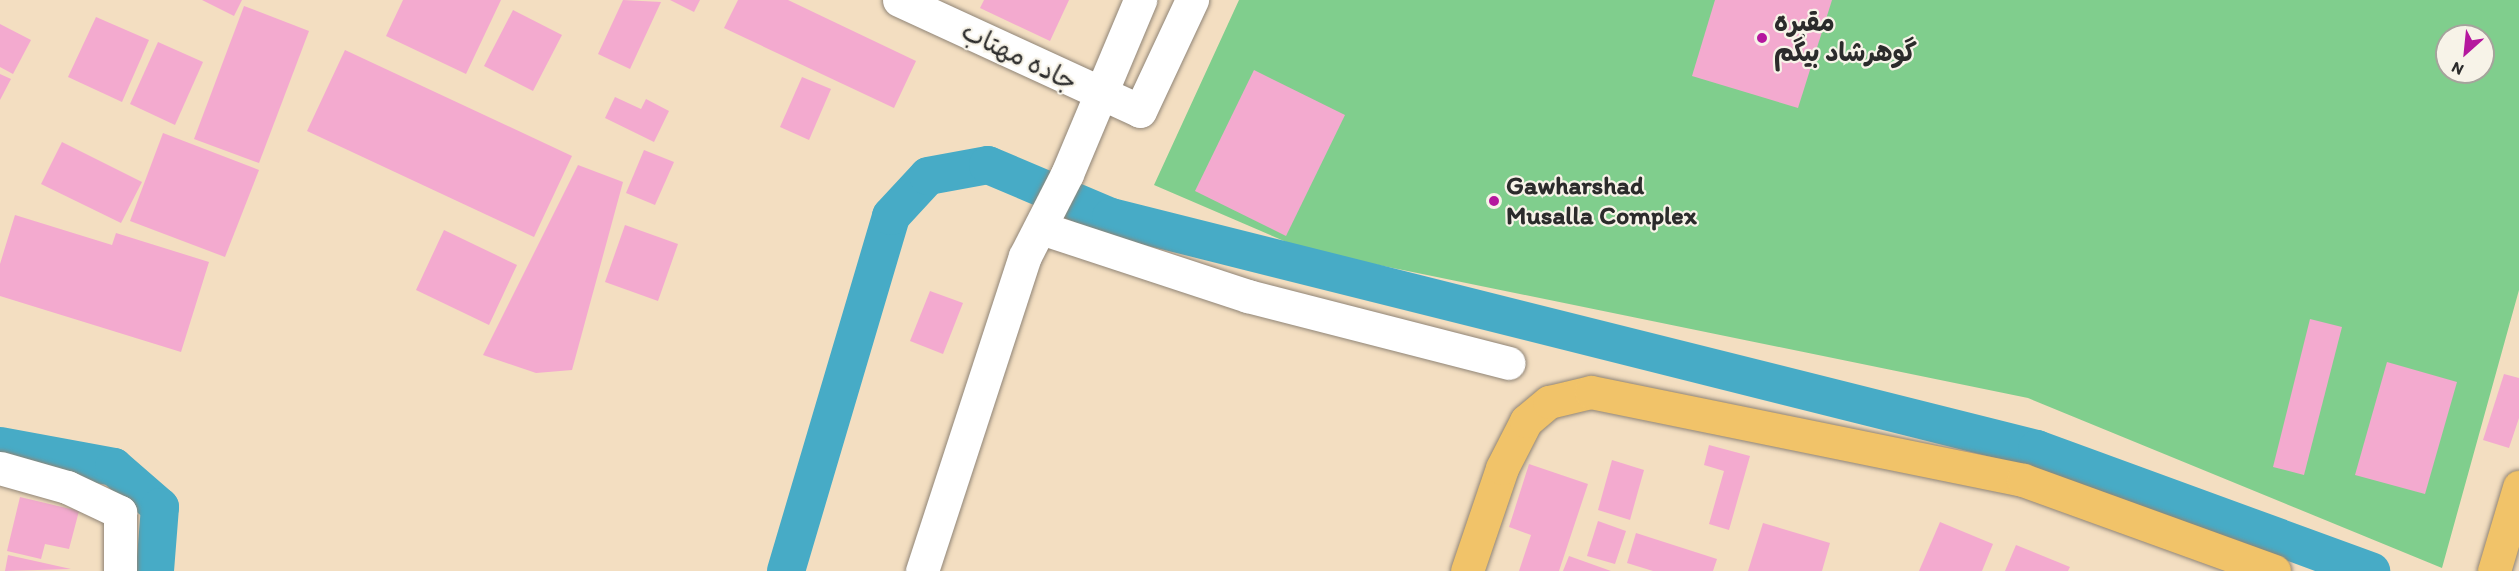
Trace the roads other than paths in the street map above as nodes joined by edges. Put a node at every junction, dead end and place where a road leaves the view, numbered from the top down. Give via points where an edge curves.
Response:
1 (899, 0) edge
2 (1140, 0) edge
3 (1192, 0) edge
4 (1098, 95) junction
5 (1041, 228) junction
6 (1509, 363) dead end
7 (0, 468) edge
8 (2519, 486) edge
9 (120, 571) edge
10 (922, 571) edge
11 (1467, 571) edge
12 (2274, 571) edge
13 (2494, 571) edge

1 - 4 street, جاده مهتاب
2 - 4 street
3 - 4 street, جاده مهتاب via 1140,111
4 - 5 street
5 - 6 street via 1248,296
5 - 10 street via 1025,256
7 - 9 street via 67,487 120,512
8 - 13 main road
11 - 12 main road via 1502,468 1526,421 1549,402 1590,392 2023,480

